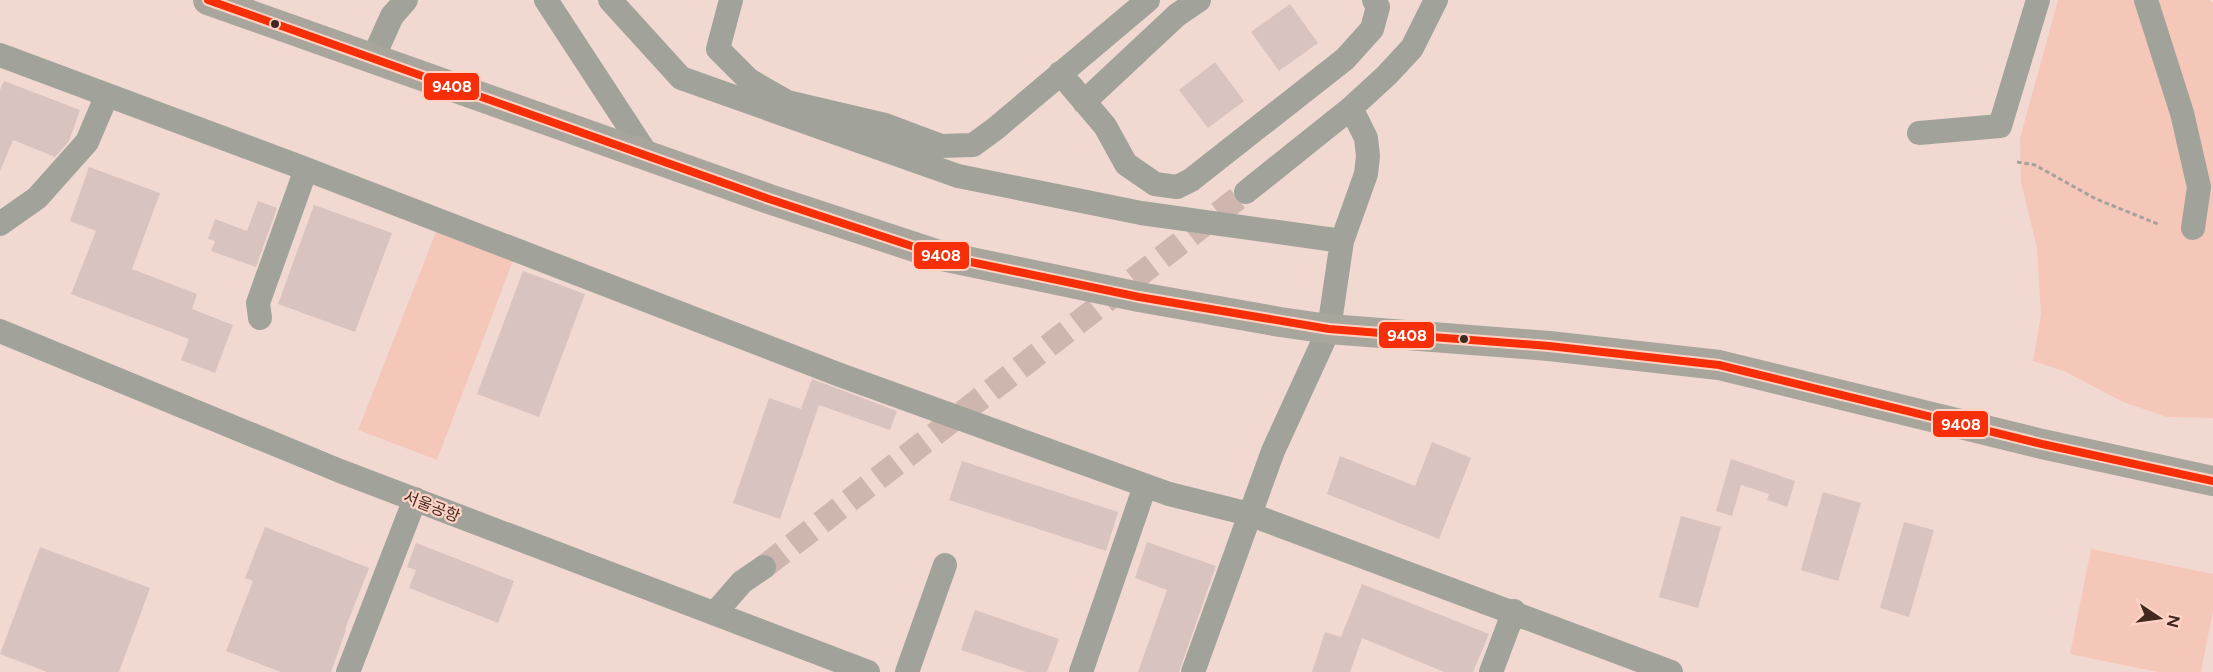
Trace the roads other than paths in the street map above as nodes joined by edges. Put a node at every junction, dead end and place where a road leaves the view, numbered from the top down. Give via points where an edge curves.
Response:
1 (208, 0) edge
2 (406, 0) edge
3 (546, 0) edge
4 (610, 0) edge
5 (731, 0) edge
6 (1148, 0) edge
7 (1199, 0) edge
8 (1374, 0) edge
9 (1436, 0) edge
10 (2038, 0) edge
11 (2146, 0) edge
12 (0, 55) edge
13 (373, 58) junction
14 (1060, 73) junction
15 (107, 95) junction
16 (1084, 102) junction
17 (1351, 108) junction
18 (1919, 133) dead end
19 (648, 156) junction
20 (306, 169) junction
21 (1246, 192) tunnel mouth
22 (0, 224) edge
23 (2193, 228) dead end
24 (1341, 241) junction
25 (260, 318) dead end
26 (1329, 329) junction
27 (0, 331) edge
28 (2213, 481) edge
29 (1145, 486) junction
30 (415, 499) junction
31 (1249, 514) junction
32 (945, 565) dead end
33 (764, 567) tunnel mouth
34 (1514, 611) junction
35 (715, 613) junction
36 (348, 672) edge
37 (868, 672) edge
38 (907, 672) edge
39 (1081, 672) edge
40 (1193, 672) edge
41 (1491, 672) edge
42 (1671, 672) edge

1 - 13 main road
2 - 13 street via 392,16
3 - 19 street
4 - 24 street via 681,78 958,176 1141,213
5 - 14 street via 718,49 749,80 787,102 885,125 942,146 973,145
6 - 14 street
7 - 16 street via 1177,15
8 - 16 street via 1378,7 1372,29 1345,59 1177,187 1155,184 1126,164 1105,126
9 - 17 street via 1412,48
10 - 18 street via 2000,126
11 - 23 street via 2182,113 2199,187
12 - 15 street
13 - 19 main road
14 - 16 street
15 - 20 street
15 - 22 street via 87,142 37,198
17 - 21 street
17 - 24 street via 1366,138 1368,156 1366,174
19 - 26 main road via 942,256 1139,297
20 - 25 street via 258,303
20 - 29 street via 840,375
24 - 26 street
26 - 28 main road via 1719,364 2042,444
26 - 31 street
27 - 30 street, 서울공항
29 - 31 street
29 - 39 street
30 - 35 street, 서울공항
30 - 36 street
31 - 34 street
31 - 40 street
32 - 38 street
33 - 35 street via 742,582
34 - 41 street
34 - 42 street
35 - 37 street, 서울공항

